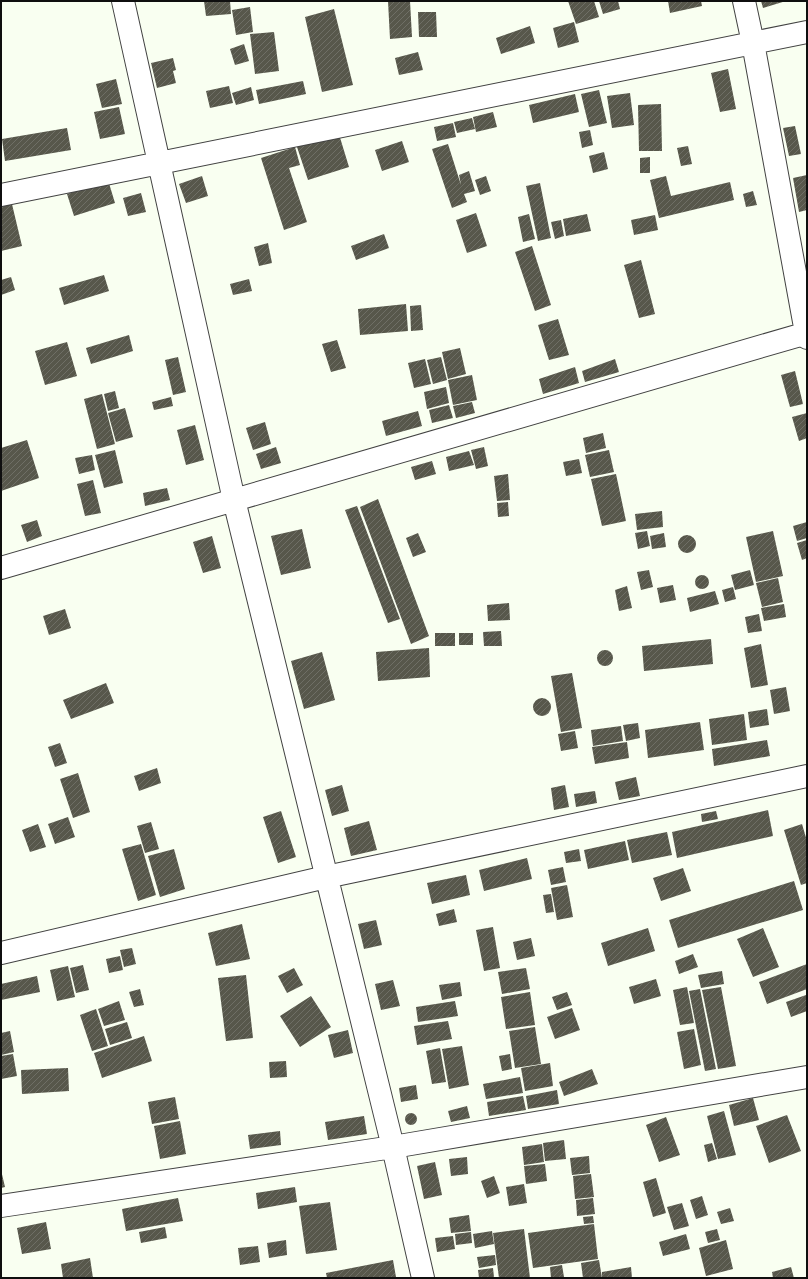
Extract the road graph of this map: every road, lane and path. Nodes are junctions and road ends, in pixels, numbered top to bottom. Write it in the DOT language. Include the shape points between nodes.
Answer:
graph roads {
  1 [pos="123,1"];
  2 [pos="744,1"];
  3 [pos="807,32"];
  4 [pos="753,43"];
  5 [pos="159,162"];
  6 [pos="1,195"];
  7 [pos="807,335"];
  8 [pos="234,500"];
  9 [pos="1,568"];
  10 [pos="807,776"];
  11 [pos="326,878"];
  12 [pos="1,953"];
  13 [pos="807,1077"];
  14 [pos="393,1147"];
  15 [pos="1,1206"];
  16 [pos="423,1278"];
  1 -- 5 [label="street"];
  2 -- 4 [label="street"];
  3 -- 4 [label="street"];
  4 -- 5 [label="street"];
  4 -- 7 [label="street"];
  5 -- 6 [label="street"];
  5 -- 8 [label="street"];
  7 -- 8 [label="street"];
  8 -- 9 [label="street"];
  8 -- 11 [label="street"];
  10 -- 11 [label="street"];
  11 -- 12 [label="street"];
  11 -- 14 [label="street"];
  13 -- 14 [label="street"];
  14 -- 15 [label="street"];
  14 -- 16 [label="street"];
}
